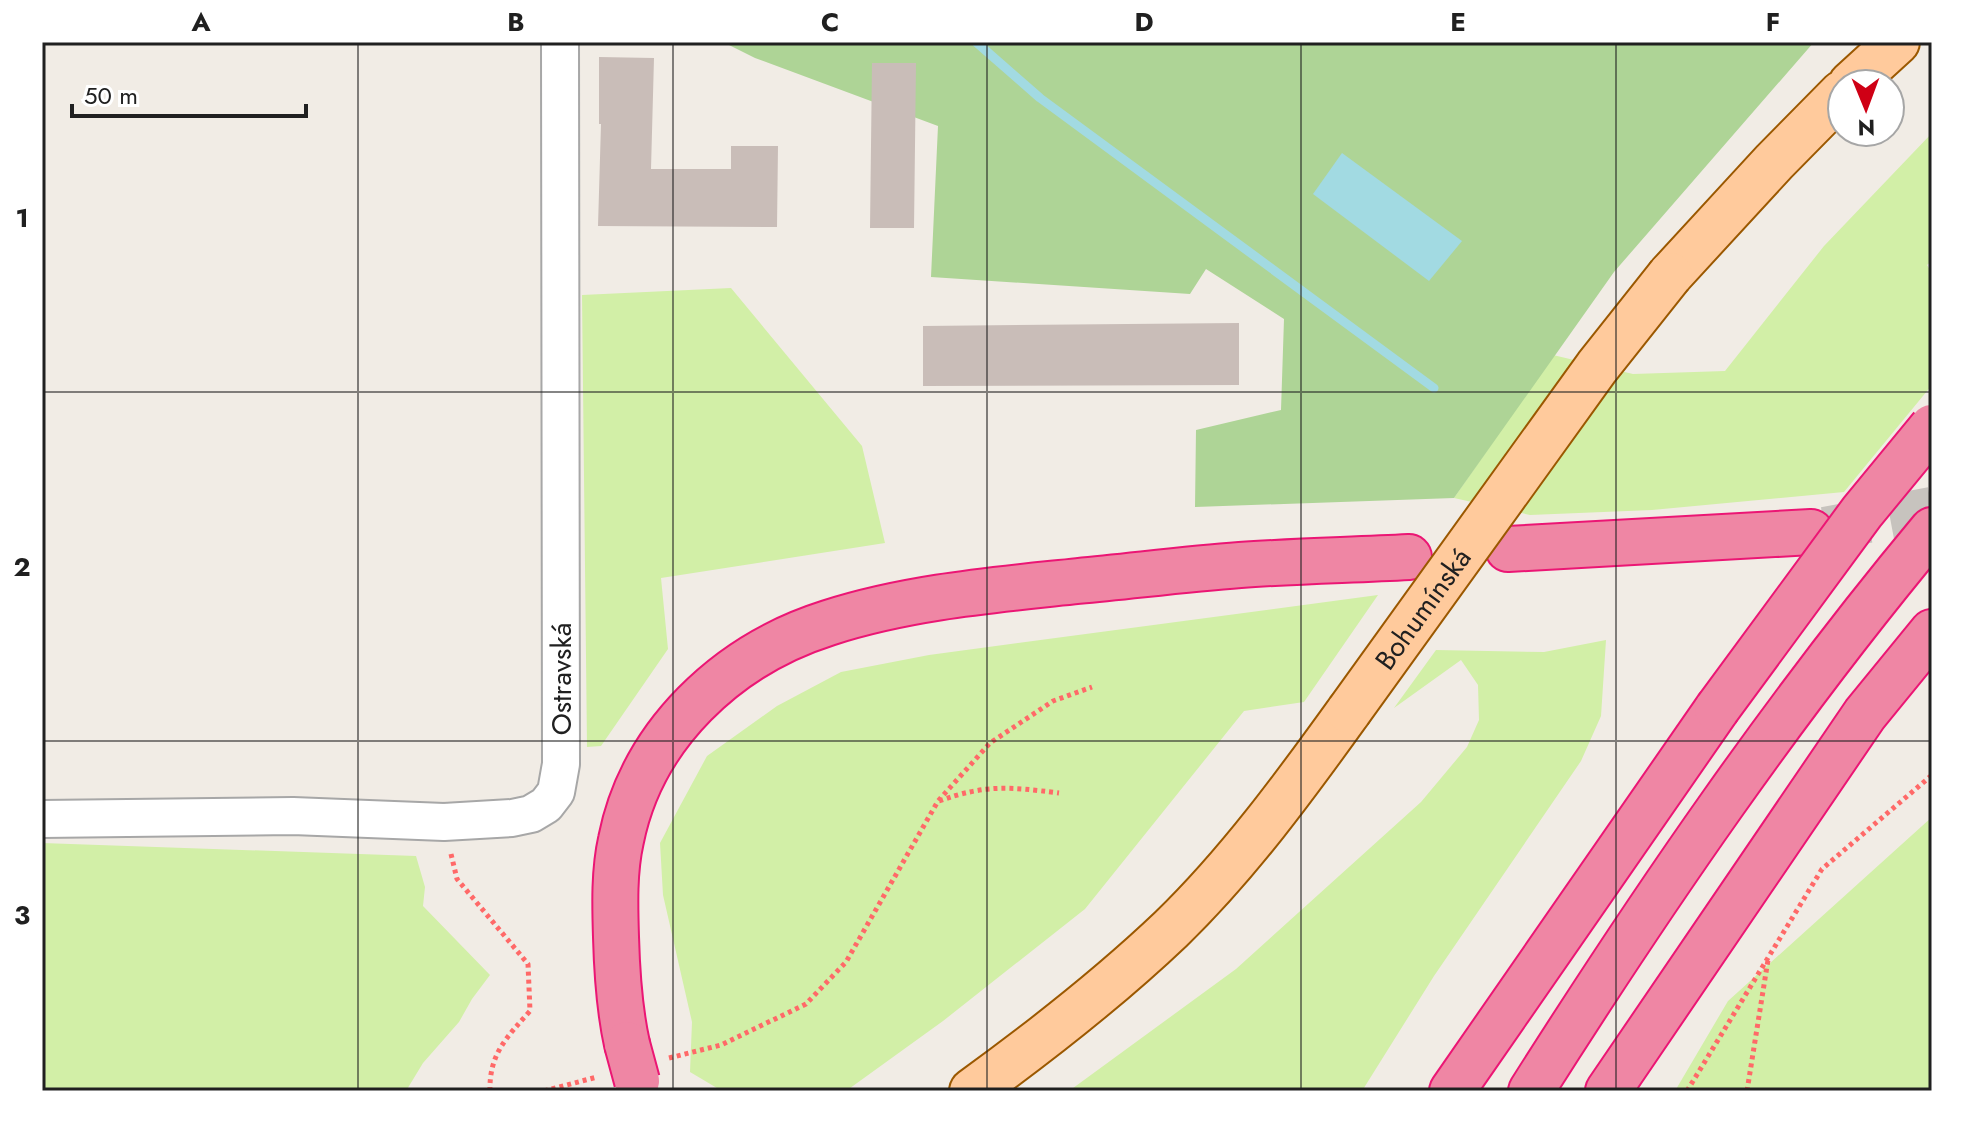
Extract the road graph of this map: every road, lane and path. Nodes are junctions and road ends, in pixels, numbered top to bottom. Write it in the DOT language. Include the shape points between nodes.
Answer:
graph roads {
  1 [pos="560,42"];
  2 [pos="1897,42"];
  3 [pos="1869,68"];
  4 [pos="1826,109"];
  5 [pos="1932,427"];
  6 [pos="1932,530"];
  7 [pos="1811,532"];
  8 [pos="1508,549"];
  9 [pos="1409,557"];
  10 [pos="1932,632"];
  11 [pos="1092,687"];
  12 [pos="1932,775"];
  13 [pos="1059,793"];
  14 [pos="938,801"];
  15 [pos="42,819"];
  16 [pos="444,822"];
  17 [pos="1769,955"];
  18 [pos="689,1053"];
  19 [pos="635,1072"];
  20 [pos="583,1081"];
  21 [pos="490,1091"];
  22 [pos="544,1091"];
  23 [pos="972,1091"];
  24 [pos="1452,1091"];
  25 [pos="1531,1091"];
  26 [pos="1608,1091"];
  27 [pos="1687,1091"];
  28 [pos="1747,1091"];
  1 -- 16 [label="street, Ostravská" via="559,783 546,805 531,814"];
  2 -- 3 [label="main road"];
  4 -- 23 [label="main road, Bohumínská, bridge" via="1670,275 1597,367 1261,829 1171,928 1041,1041"];
  5 -- 24 [label="highway, bridge" via="1862,512 1717,709"];
  6 -- 25 [label="highway" via="1790,712 1630,935"];
  7 -- 8 [label="highway"];
  9 -- 19 [label="highway" via="1241,565 914,601 827,623 740,665 682,716 661,743 625,823 615,901 619,1002"];
  10 -- 26 [label="highway" via="1865,714"];
  11 -- 14 [label="path" via="1053,701 990,743"];
  12 -- 17 [label="path" via="1822,869"];
  13 -- 14 [label="path" via="973,789"];
  14 -- 18 [label="path" via="846,962 806,1004 721,1045"];
  15 -- 16 [label="street, Ostravská" via="293,816"];
  16 -- 21 [label="path" via="457,879 528,964 530,1011 501,1044 489,1072"];
  17 -- 27 [label="path"];
  17 -- 28 [label="path"];
  20 -- 22 [label="path"];
}
